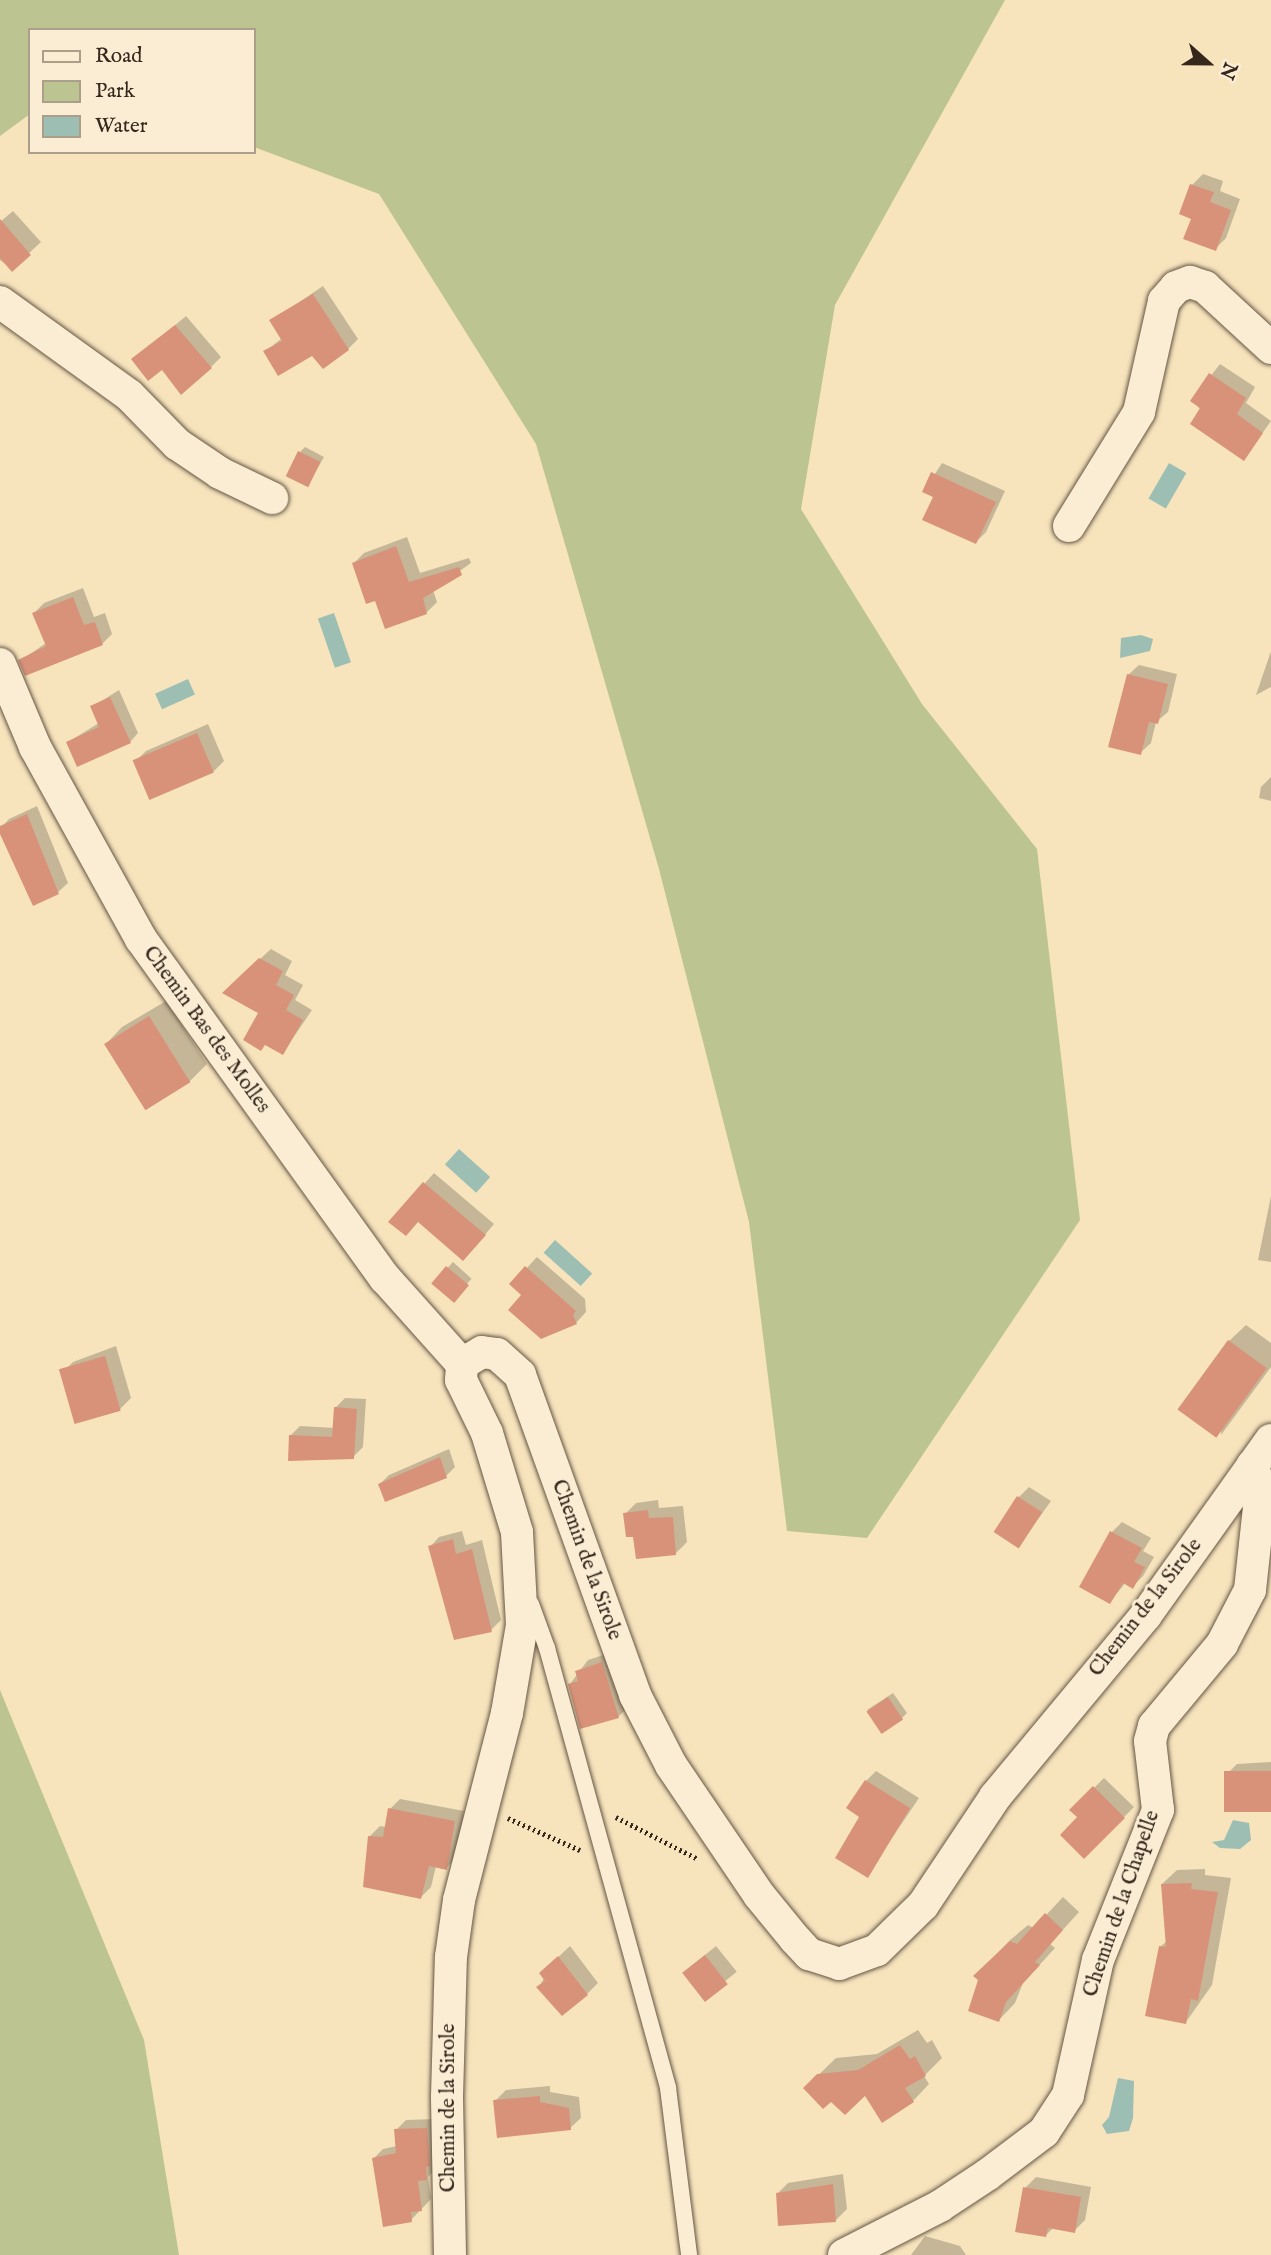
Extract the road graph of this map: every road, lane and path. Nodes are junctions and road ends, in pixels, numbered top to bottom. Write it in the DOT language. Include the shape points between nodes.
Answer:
graph roads {
  1 [pos="0,302"];
  2 [pos="1271,348"];
  3 [pos="272,498"];
  4 [pos="1069,527"];
  5 [pos="0,664"];
  6 [pos="462,1364"];
  7 [pos="1271,1440"];
  8 [pos="1252,1466"];
  9 [pos="519,1573"];
  10 [pos="592,1813"];
  11 [pos="479,1819"];
  12 [pos="606,1863"];
  13 [pos="708,1864"];
  14 [pos="450,2255"];
  15 [pos="689,2255"];
  16 [pos="844,2255"];
  1 -- 3 [label="street" via="129,395 177,444 220,473"];
  2 -- 4 [label="street" via="1214,293 1190,282 1176,287 1164,301 1139,412"];
  5 -- 6 [label="street, Chemin Bas des Molles" via="35,747 141,939 385,1279 450,1356"];
  6 -- 8 [label="street, Chemin de la Sirole" via="482,1352 497,1354 520,1376 635,1695 671,1765 759,1895 795,1939 809,1954 839,1964 877,1950 923,1905 995,1797 1146,1615"];
  6 -- 9 [label="street, Chemin de la Sirole" via="461,1380 487,1433 517,1532"];
  7 -- 8 [label="street, Chemin de la Sirole"];
  8 -- 16 [label="street, Chemin de la Chapelle" via="1261,1489 1250,1590 1222,1644 1154,1726 1150,1741 1158,1810 1098,1960 1063,2105 1044,2132 987,2175 940,2206"];
  9 -- 10 [label="lane" via="547,1648"];
  9 -- 11 [label="street, Chemin de la Sirole" via="522,1625 507,1713"];
  10 -- 12 [label="lane"];
  10 -- 13 [label="path" via="627,1819"];
  11 -- 12 [label="path" via="513,1819"];
  11 -- 14 [label="street, Chemin de la Sirole" via="451,1957 447,2098"];
  12 -- 15 [label="lane" via="668,2088"];
}
